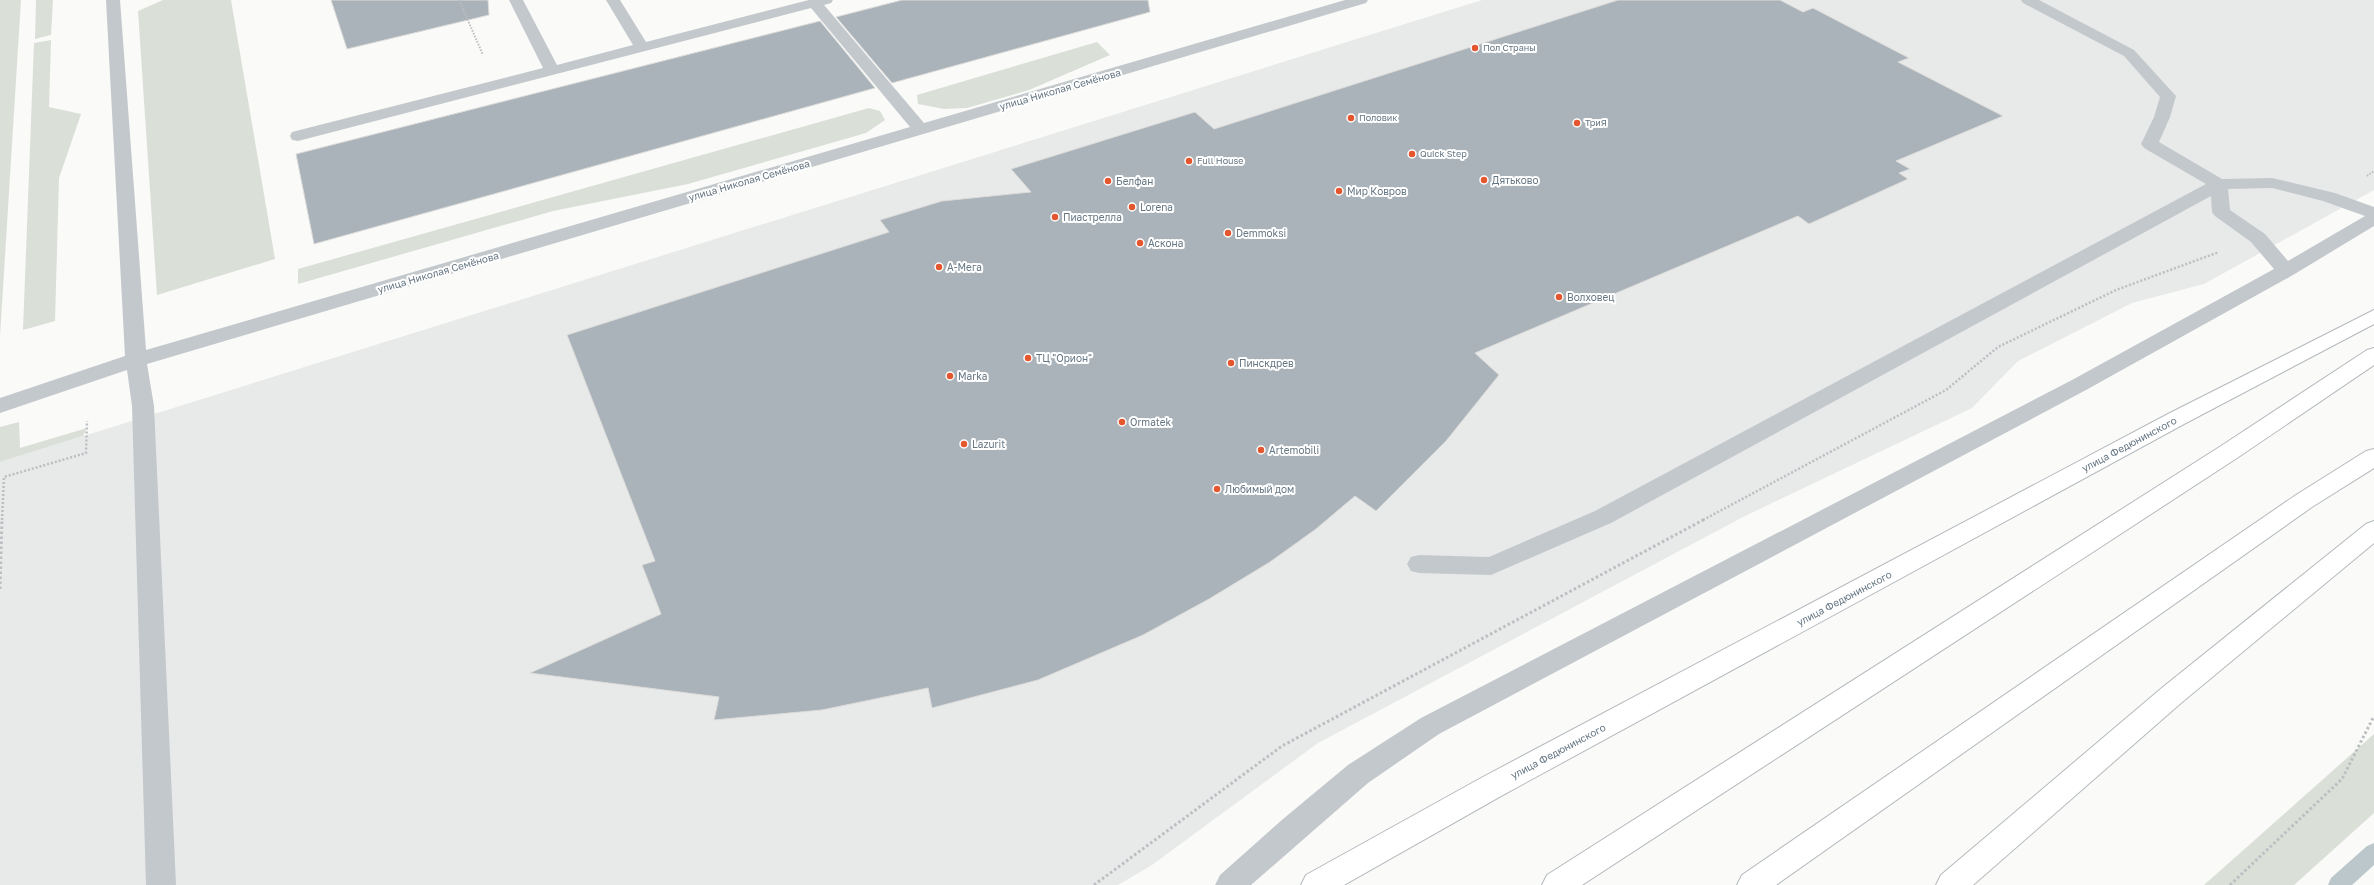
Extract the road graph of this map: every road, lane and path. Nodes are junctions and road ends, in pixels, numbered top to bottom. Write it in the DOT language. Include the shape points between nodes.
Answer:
graph roads {
  1 [pos="113,0"];
  2 [pos="459,0"];
  3 [pos="516,0"];
  4 [pos="613,0"];
  5 [pos="1361,0"];
  6 [pos="2028,0"];
  7 [pos="820,1"];
  8 [pos="642,47"];
  9 [pos="552,70"];
  10 [pos="496,85"];
  11 [pos="921,130"];
  12 [pos="298,136"];
  13 [pos="2374,171"];
  14 [pos="2219,184"];
  15 [pos="2328,197"];
  16 [pos="2374,213"];
  17 [pos="2374,218"];
  18 [pos="2258,238"];
  19 [pos="2286,271"];
  20 [pos="2374,316"];
  21 [pos="2374,355"];
  22 [pos="136,360"];
  23 [pos="0,406"];
  24 [pos="87,421"];
  25 [pos="2374,457"];
  26 [pos="2374,530"];
  27 [pos="1419,564"];
  28 [pos="0,589"];
  29 [pos="2374,716"];
  30 [pos="162,885"];
  31 [pos="1094,885"];
  32 [pos="1230,885"];
  33 [pos="1316,885"];
  34 [pos="1557,885"];
  35 [pos="1752,885"];
  36 [pos="1951,885"];
  37 [pos="2230,885"];
  1 -- 22 [label="street"];
  2 -- 10 [label="path"];
  3 -- 9 [label="street"];
  4 -- 8 [label="street"];
  5 -- 11 [label="street, улица Николая Семёнова"];
  6 -- 14 [label="street" via="2129,53 2168,96 2162,118 2150,144"];
  7 -- 8 [label="street"];
  7 -- 11 [label="street"];
  8 -- 9 [label="street"];
  9 -- 10 [label="street"];
  10 -- 12 [label="street"];
  11 -- 22 [label="street, улица Николая Семёнова"];
  13 -- 15 [label="path"];
  14 -- 15 [label="street" via="2272,183"];
  14 -- 18 [label="street" via="2221,212"];
  14 -- 27 [label="street" via="1603,517 1491,566"];
  15 -- 16 [label="street"];
  17 -- 19 [label="street"];
  18 -- 19 [label="street"];
  18 -- 31 [label="path" via="2116,290 1998,347 1946,390 1282,746"];
  19 -- 32 [label="street" via="2079,385 1430,726 1358,774"];
  20 -- 33 [label="main road, улица Федюнинского" via="2176,419 1490,787"];
  21 -- 34 [label="main road" via="2223,456"];
  22 -- 23 [label="street, улица Николая Семёнова"];
  22 -- 30 [label="street" via="143,406"];
  24 -- 28 [label="path" via="86,453 4,478"];
  25 -- 35 [label="main road" via="2304,501"];
  26 -- 36 [label="main road" via="2172,694"];
  29 -- 37 [label="path" via="2342,780"];
}
